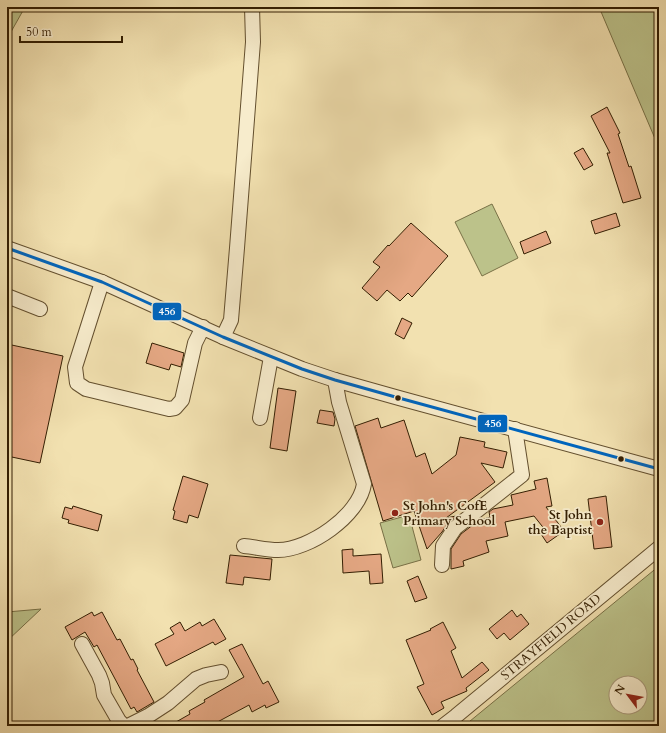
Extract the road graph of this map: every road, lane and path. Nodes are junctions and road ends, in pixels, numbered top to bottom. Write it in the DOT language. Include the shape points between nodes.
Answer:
graph roads {
  1 [pos="252,7"];
  2 [pos="7,248"];
  3 [pos="102,282"];
  4 [pos="7,296"];
  5 [pos="40,309"];
  6 [pos="203,327"];
  7 [pos="223,337"];
  8 [pos="271,356"];
  9 [pos="335,380"];
  10 [pos="260,418"];
  11 [pos="515,429"];
  12 [pos="659,469"];
  13 [pos="244,546"];
  14 [pos="659,548"];
  15 [pos="442,565"];
  16 [pos="82,644"];
  17 [pos="221,672"];
  18 [pos="152,721"];
  19 [pos="124,726"];
  20 [pos="128,726"];
  21 [pos="443,726"];
  1 -- 7 [label="street" via="253,42 231,320"];
  2 -- 3 [label="street"];
  3 -- 6 [label="street"];
  3 -- 6 [label="street" via="75,367 77,383 86,389 169,409 175,408 182,400 195,343"];
  4 -- 5 [label="street"];
  6 -- 7 [label="street"];
  7 -- 8 [label="street"];
  8 -- 9 [label="street"];
  8 -- 10 [label="street"];
  9 -- 11 [label="street"];
  9 -- 13 [label="street" via="339,402 364,484 358,501 341,521 325,533 297,546 279,550"];
  11 -- 12 [label="street"];
  11 -- 15 [label="street" via="522,475 455,528 443,546"];
  14 -- 21 [label="street, STRAYFIELD ROAD"];
  16 -- 19 [label="street" via="99,675 104,694"];
  17 -- 18 [label="street" via="196,679"];
  18 -- 20 [label="street"];
}
